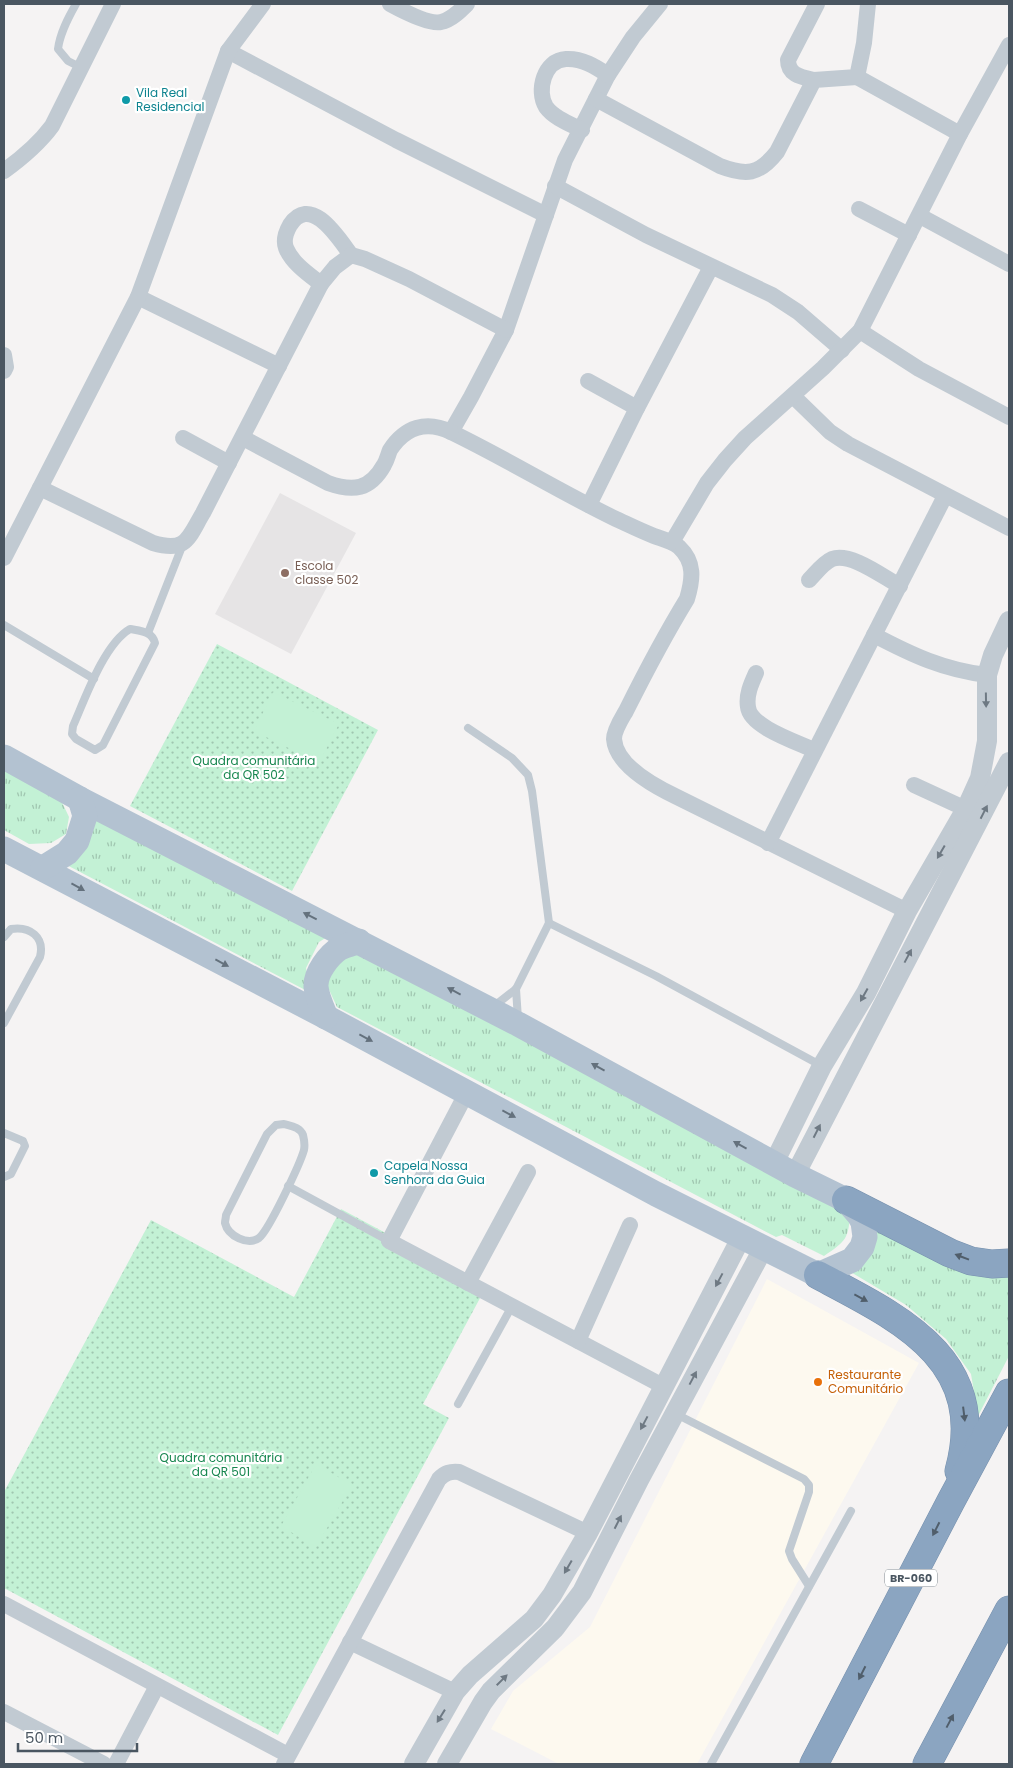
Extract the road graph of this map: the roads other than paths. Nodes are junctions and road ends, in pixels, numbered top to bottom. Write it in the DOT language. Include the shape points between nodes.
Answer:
graph roads {
  1 [pos="76,4"];
  2 [pos="112,4"];
  3 [pos="263,4"];
  4 [pos="390,4"];
  5 [pos="467,4"];
  6 [pos="660,4"];
  7 [pos="816,4"];
  8 [pos="868,4"];
  9 [pos="1009,45"];
  10 [pos="228,51"];
  11 [pos="80,67"];
  12 [pos="608,75"];
  13 [pos="857,78"];
  14 [pos="814,80"];
  15 [pos="596,99"];
  16 [pos="582,130"];
  17 [pos="960,134"];
  18 [pos="4,172"];
  19 [pos="555,186"];
  20 [pos="859,210"];
  21 [pos="546,215"];
  22 [pos="920,216"];
  23 [pos="909,235"];
  24 [pos="351,255"];
  25 [pos="1009,264"];
  26 [pos="711,267"];
  27 [pos="321,284"];
  28 [pos="138,297"];
  29 [pos="506,330"];
  30 [pos="860,331"];
  31 [pos="842,350"];
  32 [pos="4,355"];
  33 [pos="279,366"];
  34 [pos="4,371"];
  35 [pos="588,381"];
  36 [pos="792,396"];
  37 [pos="637,408"];
  38 [pos="1009,417"];
  39 [pos="451,432"];
  40 [pos="183,438"];
  41 [pos="243,438"];
  42 [pos="229,463"];
  43 [pos="40,488"];
  44 [pos="945,496"];
  45 [pos="589,505"];
  46 [pos="1009,528"];
  47 [pos="672,542"];
  48 [pos="183,544"];
  49 [pos="4,558"];
  50 [pos="809,580"];
  51 [pos="900,586"];
  52 [pos="1009,621"];
  53 [pos="4,626"];
  54 [pos="148,633"];
  55 [pos="874,635"];
  56 [pos="756,673"];
  57 [pos="988,675"];
  58 [pos="94,679"];
  59 [pos="468,728"];
  60 [pos="814,750"];
  61 [pos="4,757"];
  62 [pos="1009,762"];
  63 [pos="914,785"];
  64 [pos="80,799"];
  65 [pos="966,809"];
  66 [pos="768,843"];
  67 [pos="4,849"];
  68 [pos="43,868"];
  69 [pos="907,911"];
  70 [pos="549,923"];
  71 [pos="4,937"];
  72 [pos="359,942"];
  73 [pos="516,989"];
  74 [pos="489,1010"];
  75 [pos="326,1017"];
  76 [pos="4,1023"];
  77 [pos="518,1024"];
  78 [pos="822,1066"];
  79 [pos="467,1092"];
  80 [pos="4,1133"];
  81 [pos="784,1169"];
  82 [pos="528,1172"];
  83 [pos="4,1177"];
  84 [pos="288,1186"];
  85 [pos="846,1200"];
  86 [pos="630,1225"];
  87 [pos="389,1241"];
  88 [pos="753,1242"];
  89 [pos="1009,1263"];
  90 [pos="818,1275"];
  91 [pos="468,1283"];
  92 [pos="512,1306"];
  93 [pos="578,1341"];
  94 [pos="663,1386"];
  95 [pos="1009,1394"];
  96 [pos="458,1404"];
  97 [pos="674,1413"];
  98 [pos="619,1471"];
  99 [pos="639,1480"];
  100 [pos="951,1501"];
  101 [pos="850,1511"];
  102 [pos="588,1533"];
  103 [pos="809,1586"];
  104 [pos="4,1604"];
  105 [pos="1009,1610"];
  106 [pos="350,1642"];
  107 [pos="157,1686"];
  108 [pos="455,1692"];
  109 [pos="4,1712"];
  110 [pos="286,1760"];
  111 [pos="104,1764"];
  112 [pos="116,1764"];
  113 [pos="414,1764"];
  114 [pos="447,1764"];
  115 [pos="711,1764"];
  116 [pos="814,1764"];
  117 [pos="928,1764"];
  1 -- 11 [label="lane" via="64,27 58,49 68,61"];
  2 -- 11 [label="street"];
  3 -- 10 [label="street"];
  4 -- 5 [label="street" via="433,22 441,22"];
  6 -- 12 [label="street"];
  7 -- 14 [label="street" via="788,60 794,74"];
  8 -- 13 [label="street"];
  9 -- 17 [label="street"];
  10 -- 21 [label="street"];
  10 -- 28 [label="street"];
  11 -- 18 [label="street" via="46,134"];
  12 -- 15 [label="street"];
  12 -- 16 [label="street" via="583,61 564,58 556,62 543,78 541,90 547,108"];
  13 -- 14 [label="street"];
  13 -- 17 [label="street"];
  14 -- 15 [label="street" via="777,152 770,161 752,172 735,172 720,166"];
  15 -- 16 [label="street"];
  16 -- 19 [label="street"];
  17 -- 22 [label="street"];
  19 -- 21 [label="street"];
  19 -- 26 [label="street"];
  20 -- 23 [label="street"];
  21 -- 29 [label="street"];
  22 -- 23 [label="street"];
  22 -- 25 [label="street"];
  23 -- 30 [label="street"];
  24 -- 27 [label="street"];
  24 -- 27 [label="street" via="335,232 315,216 295,219 286,234 286,248 292,259"];
  24 -- 29 [label="street" via="365,258"];
  26 -- 31 [label="street" via="798,312"];
  26 -- 37 [label="street"];
  27 -- 33 [label="street"];
  28 -- 33 [label="street"];
  28 -- 43 [label="street"];
  29 -- 39 [label="street"];
  30 -- 31 [label="street"];
  30 -- 38 [label="street" via="920,369"];
  31 -- 36 [label="street"];
  32 -- 34 [label="street"];
  33 -- 41 [label="street"];
  35 -- 37 [label="street"];
  36 -- 44 [label="street" via="830,432 848,444"];
  36 -- 47 [label="street" via="724,460"];
  37 -- 45 [label="street"];
  39 -- 41 [label="street" via="432,425 406,433 390,451 374,478 355,488 328,483"];
  39 -- 45 [label="street"];
  40 -- 42 [label="street"];
  41 -- 42 [label="street"];
  42 -- 48 [label="street"];
  43 -- 48 [label="street" via="153,544 173,547"];
  43 -- 49 [label="street"];
  44 -- 46 [label="street"];
  44 -- 51 [label="street"];
  45 -- 47 [label="street"];
  47 -- 66 [label="street" via="691,564 691,586 614,738 619,752 631,768 648,782"];
  48 -- 54 [label="lane"];
  50 -- 51 [label="street" via="826,562 843,558"];
  51 -- 55 [label="street"];
  52 -- 57 [label="street" via="993,655"];
  53 -- 58 [label="lane"];
  54 -- 58 [label="lane" via="130,629 124,633 110,647"];
  54 -- 58 [label="lane" via="155,643 103,744 95,750 72,734"];
  55 -- 57 [label="street" via="926,661"];
  55 -- 60 [label="street"];
  56 -- 60 [label="street" via="748,698 752,717 765,727"];
  57 -- 65 [label="street, one-way" via="984,761"];
  59 -- 70 [label="lane" via="512,758 528,775"];
  60 -- 66 [label="street"];
  61 -- 64 [label="main road"];
  81 -- 62 [label="street, one-way"];
  63 -- 65 [label="street"];
  64 -- 68 [label="main road" via="85,816 77,841 67,853"];
  72 -- 64 [label="main road, one-way"];
  65 -- 69 [label="street, one-way"];
  66 -- 69 [label="street"];
  67 -- 68 [label="main road"];
  68 -- 75 [label="main road, one-way"];
  69 -- 78 [label="street, one-way" via="866,993"];
  70 -- 73 [label="lane"];
  70 -- 78 [label="lane" via="656,976"];
  71 -- 76 [label="lane" via="11,929 25,929 34,933 42,948"];
  74 -- 72 [label="main road, one-way"];
  72 -- 75 [label="main road" via="331,954 321,970 316,985"];
  73 -- 74 [label="lane"];
  73 -- 77 [label="lane"];
  74 -- 77 [label="main road"];
  75 -- 79 [label="main road, one-way"];
  81 -- 77 [label="main road, one-way"];
  78 -- 81 [label="street"];
  79 -- 87 [label="street"];
  79 -- 88 [label="main road, one-way" via="656,1194"];
  80 -- 83 [label="lane" via="22,1141 25,1146 11,1174"];
  81 -- 85 [label="main road"];
  82 -- 91 [label="street"];
  84 -- 84 [label="lane" via="264,1233 257,1240 237,1238 229,1230 225,1224 226,1215 267,1134 276,1125 295,1127 302,1132 304,1139 304,1149"];
  84 -- 87 [label="lane"];
  89 -- 85 [label="highway, one-way" via="972,1261 950,1253"];
  85 -- 90 [label="main road" via="863,1222 865,1237 862,1246 852,1260"];
  86 -- 93 [label="street"];
  87 -- 91 [label="street"];
  88 -- 90 [label="main road"];
  88 -- 94 [label="street, one-way"];
  97 -- 88 [label="street, one-way"];
  90 -- 100 [label="highway, one-way" via="914,1330 944,1361 965,1413 962,1462"];
  91 -- 92 [label="street"];
  92 -- 93 [label="street"];
  92 -- 96 [label="lane"];
  93 -- 94 [label="street"];
  94 -- 98 [label="street, one-way"];
  95 -- 100 [label="highway, BR-060"];
  97 -- 99 [label="street"];
  97 -- 103 [label="lane" via="807,1482 809,1492 789,1551"];
  98 -- 99 [label="street"];
  98 -- 102 [label="street"];
  114 -- 99 [label="street, one-way" via="483,1702 555,1628 582,1592"];
  100 -- 116 [label="highway, BR-060, one-way"];
  101 -- 103 [label="lane"];
  102 -- 106 [label="street" via="458,1472 445,1473 439,1478"];
  102 -- 108 [label="street, one-way" via="534,1619"];
  103 -- 115 [label="lane"];
  104 -- 107 [label="street"];
  117 -- 105 [label="highway, one-way"];
  106 -- 108 [label="street"];
  106 -- 110 [label="street"];
  107 -- 110 [label="street"];
  107 -- 112 [label="street"];
  108 -- 113 [label="street, one-way"];
  109 -- 111 [label="street"];
}
